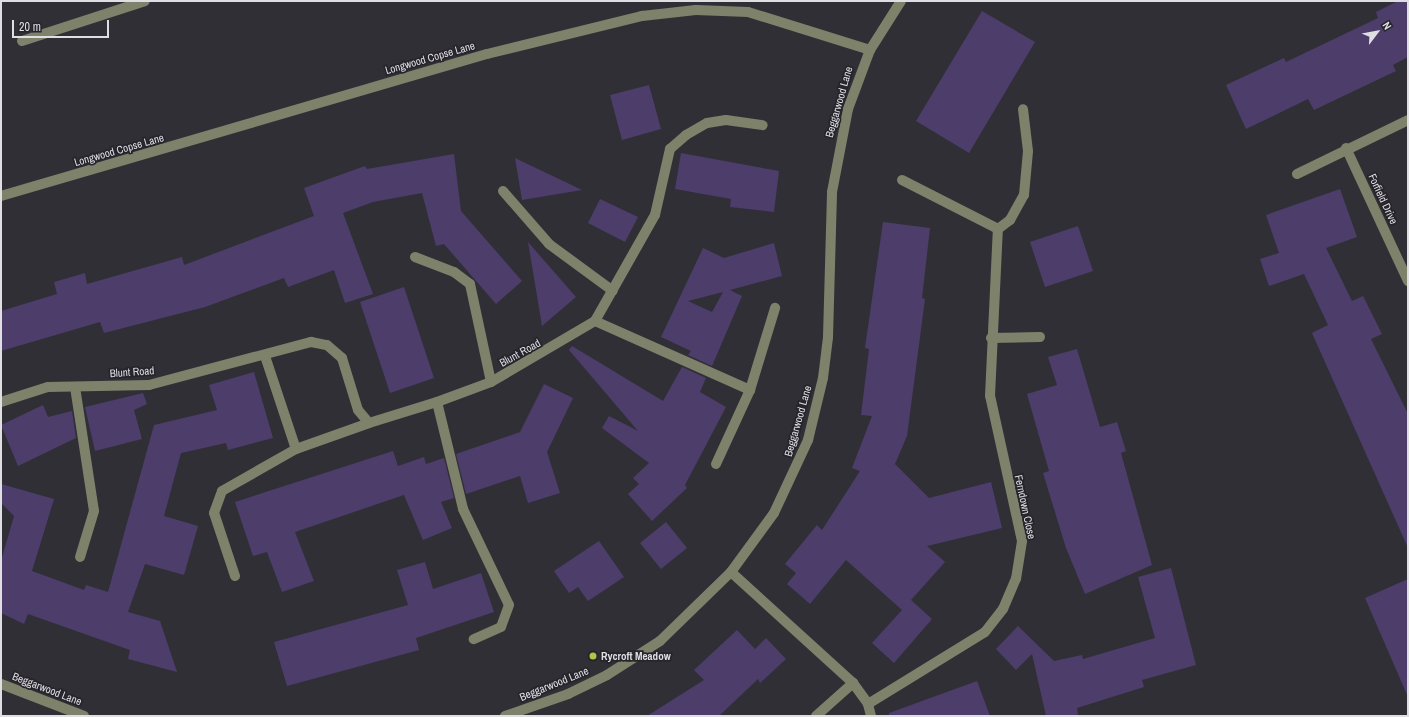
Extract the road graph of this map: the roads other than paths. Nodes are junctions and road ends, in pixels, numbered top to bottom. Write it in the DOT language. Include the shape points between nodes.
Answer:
graph roads {
  1 [pos="145,1"];
  2 [pos="901,1"];
  3 [pos="22,41"];
  4 [pos="870,50"];
  5 [pos="1023,109"];
  6 [pos="1408,120"];
  7 [pos="763,125"];
  8 [pos="1346,148"];
  9 [pos="1297,174"];
  10 [pos="902,180"];
  11 [pos="503,191"];
  12 [pos="1,196"];
  13 [pos="998,229"];
  14 [pos="415,257"];
  15 [pos="1408,281"];
  16 [pos="613,291"];
  17 [pos="775,308"];
  18 [pos="595,321"];
  19 [pos="1040,337"];
  20 [pos="991,338"];
  21 [pos="265,356"];
  22 [pos="491,382"];
  23 [pos="75,387"];
  24 [pos="750,390"];
  25 [pos="1,402"];
  26 [pos="437,402"];
  27 [pos="369,423"];
  28 [pos="296,449"];
  29 [pos="716,464"];
  30 [pos="80,556"];
  31 [pos="731,572"];
  32 [pos="235,576"];
  33 [pos="474,639"];
  34 [pos="853,683"];
  35 [pos="1,684"];
  36 [pos="868,704"];
  37 [pos="84,716"];
  38 [pos="505,716"];
  39 [pos="816,716"];
  40 [pos="871,716"];
  1 -- 3 [label="street"];
  2 -- 4 [label="street, Beggarwood Lane"];
  4 -- 12 [label="street, Longwood Copse Lane" via="748,12 696,10 642,16 487,54"];
  4 -- 31 [label="street, Beggarwood Lane" via="848,109 832,192 828,336 823,378 810,433 793,478 774,513"];
  5 -- 13 [label="street" via="1028,151 1024,195 1010,220"];
  6 -- 8 [label="street"];
  7 -- 16 [label="street, Blunt Road" via="726,120 706,123 670,149 655,215"];
  8 -- 9 [label="street"];
  8 -- 15 [label="street, Forfield Drive"];
  10 -- 13 [label="street"];
  11 -- 16 [label="street" via="549,244"];
  13 -- 20 [label="street, Ferndown Close"];
  14 -- 22 [label="street" via="454,272 470,284"];
  16 -- 18 [label="street, Blunt Road"];
  17 -- 24 [label="street"];
  18 -- 22 [label="street, Blunt Road"];
  18 -- 24 [label="street"];
  19 -- 20 [label="street"];
  20 -- 36 [label="street, Ferndown Close" via="990,396 1022,541 1016,579 1003,610 985,632"];
  21 -- 23 [label="street, Blunt Road" via="149,385"];
  21 -- 27 [label="street, Blunt Road" via="311,342 327,345 342,358 358,410"];
  21 -- 28 [label="street"];
  22 -- 26 [label="street, Blunt Road"];
  23 -- 25 [label="street, Blunt Road" via="48,387"];
  23 -- 30 [label="street" via="94,511"];
  24 -- 29 [label="street"];
  26 -- 27 [label="street, Blunt Road"];
  26 -- 33 [label="street" via="463,509 509,605 501,627"];
  27 -- 28 [label="street, Blunt Road"];
  28 -- 32 [label="street, Blunt Road" via="222,491 215,503 214,513"];
  31 -- 34 [label="street"];
  31 -- 38 [label="street, Beggarwood Lane" via="687,618 636,657 568,694"];
  34 -- 36 [label="street"];
  34 -- 39 [label="street"];
  35 -- 37 [label="street, Beggarwood Lane"];
  36 -- 40 [label="street"];
}
